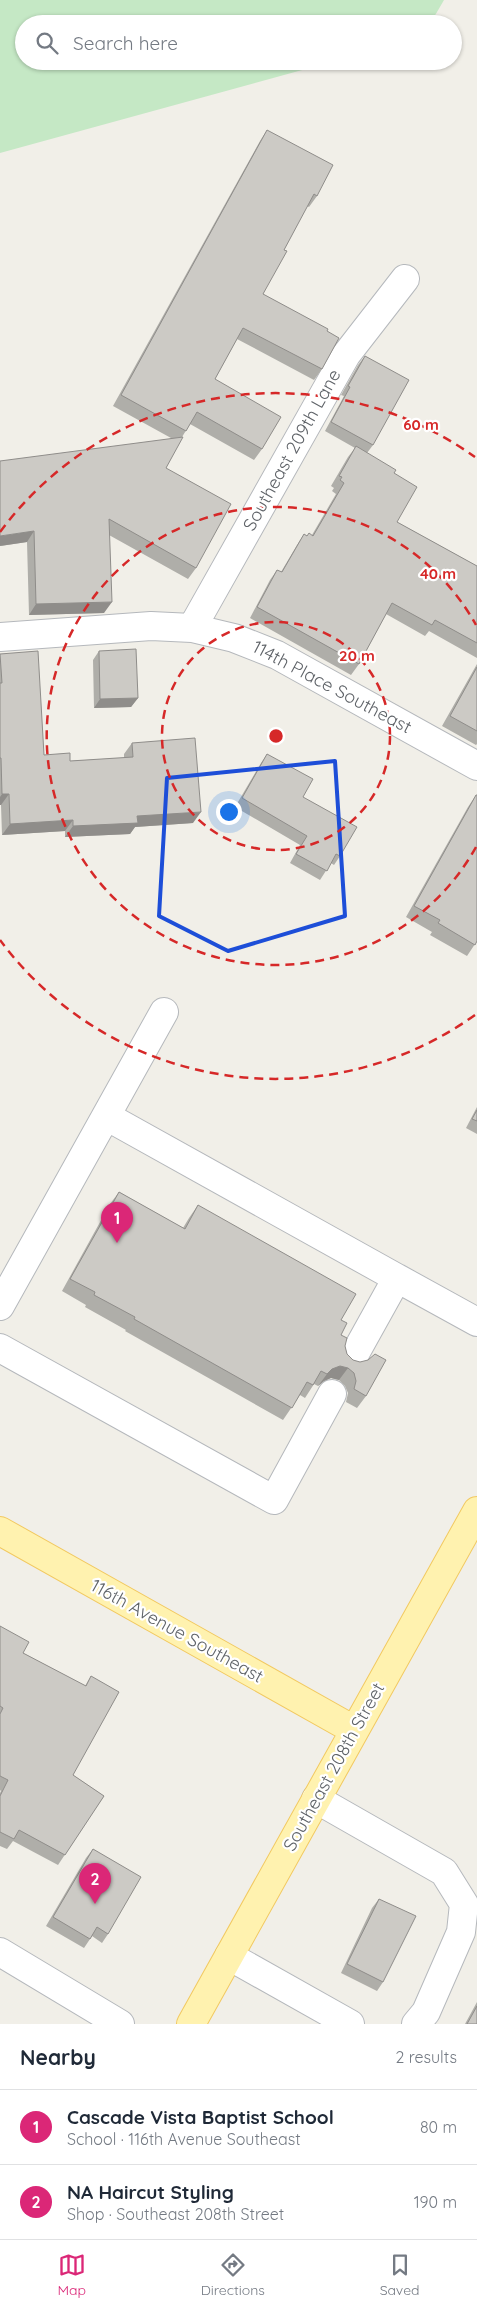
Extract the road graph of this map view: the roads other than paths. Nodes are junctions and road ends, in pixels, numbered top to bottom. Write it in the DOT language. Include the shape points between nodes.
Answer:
graph roads {
  1 [pos="405,279"];
  2 [pos="192,628"];
  3 [pos="0,637"];
  4 [pos="477,766"];
  5 [pos="164,1012"];
  6 [pos="106,1116"];
  7 [pos="397,1278"];
  8 [pos="0,1306"];
  9 [pos="477,1322"];
  10 [pos="0,1348"];
  11 [pos="352,1358"];
  12 [pos="332,1394"];
  13 [pos="477,1511"];
  14 [pos="0,1531"];
  15 [pos="354,1730"];
  16 [pos="316,1799"];
  17 [pos="0,1952"];
  18 [pos="229,1956"];
  19 [pos="120,2024"];
  20 [pos="192,2024"];
  21 [pos="350,2024"];
  22 [pos="416,2024"];
  1 -- 2 [label="street, Southeast 209th Lane" via="346,355"];
  2 -- 3 [label="street, 114th Place Southeast" via="151,626"];
  2 -- 4 [label="street, 114th Place Southeast" via="234,638 276,655"];
  5 -- 6 [label="street"];
  6 -- 7 [label="street"];
  6 -- 8 [label="street"];
  7 -- 9 [label="street"];
  7 -- 11 [label="street"];
  10 -- 12 [label="street" via="274,1500"];
  13 -- 15 [label="main road, Southeast 208th Street"];
  14 -- 15 [label="main road, 116th Avenue Southeast"];
  15 -- 16 [label="main road, Southeast 208th Street"];
  16 -- 18 [label="main road, Southeast 208th Street"];
  16 -- 22 [label="street" via="444,1872 464,1904 461,1932 426,2012"];
  17 -- 19 [label="street"];
  18 -- 20 [label="main road, Southeast 208th Street"];
  18 -- 21 [label="street"];
}
